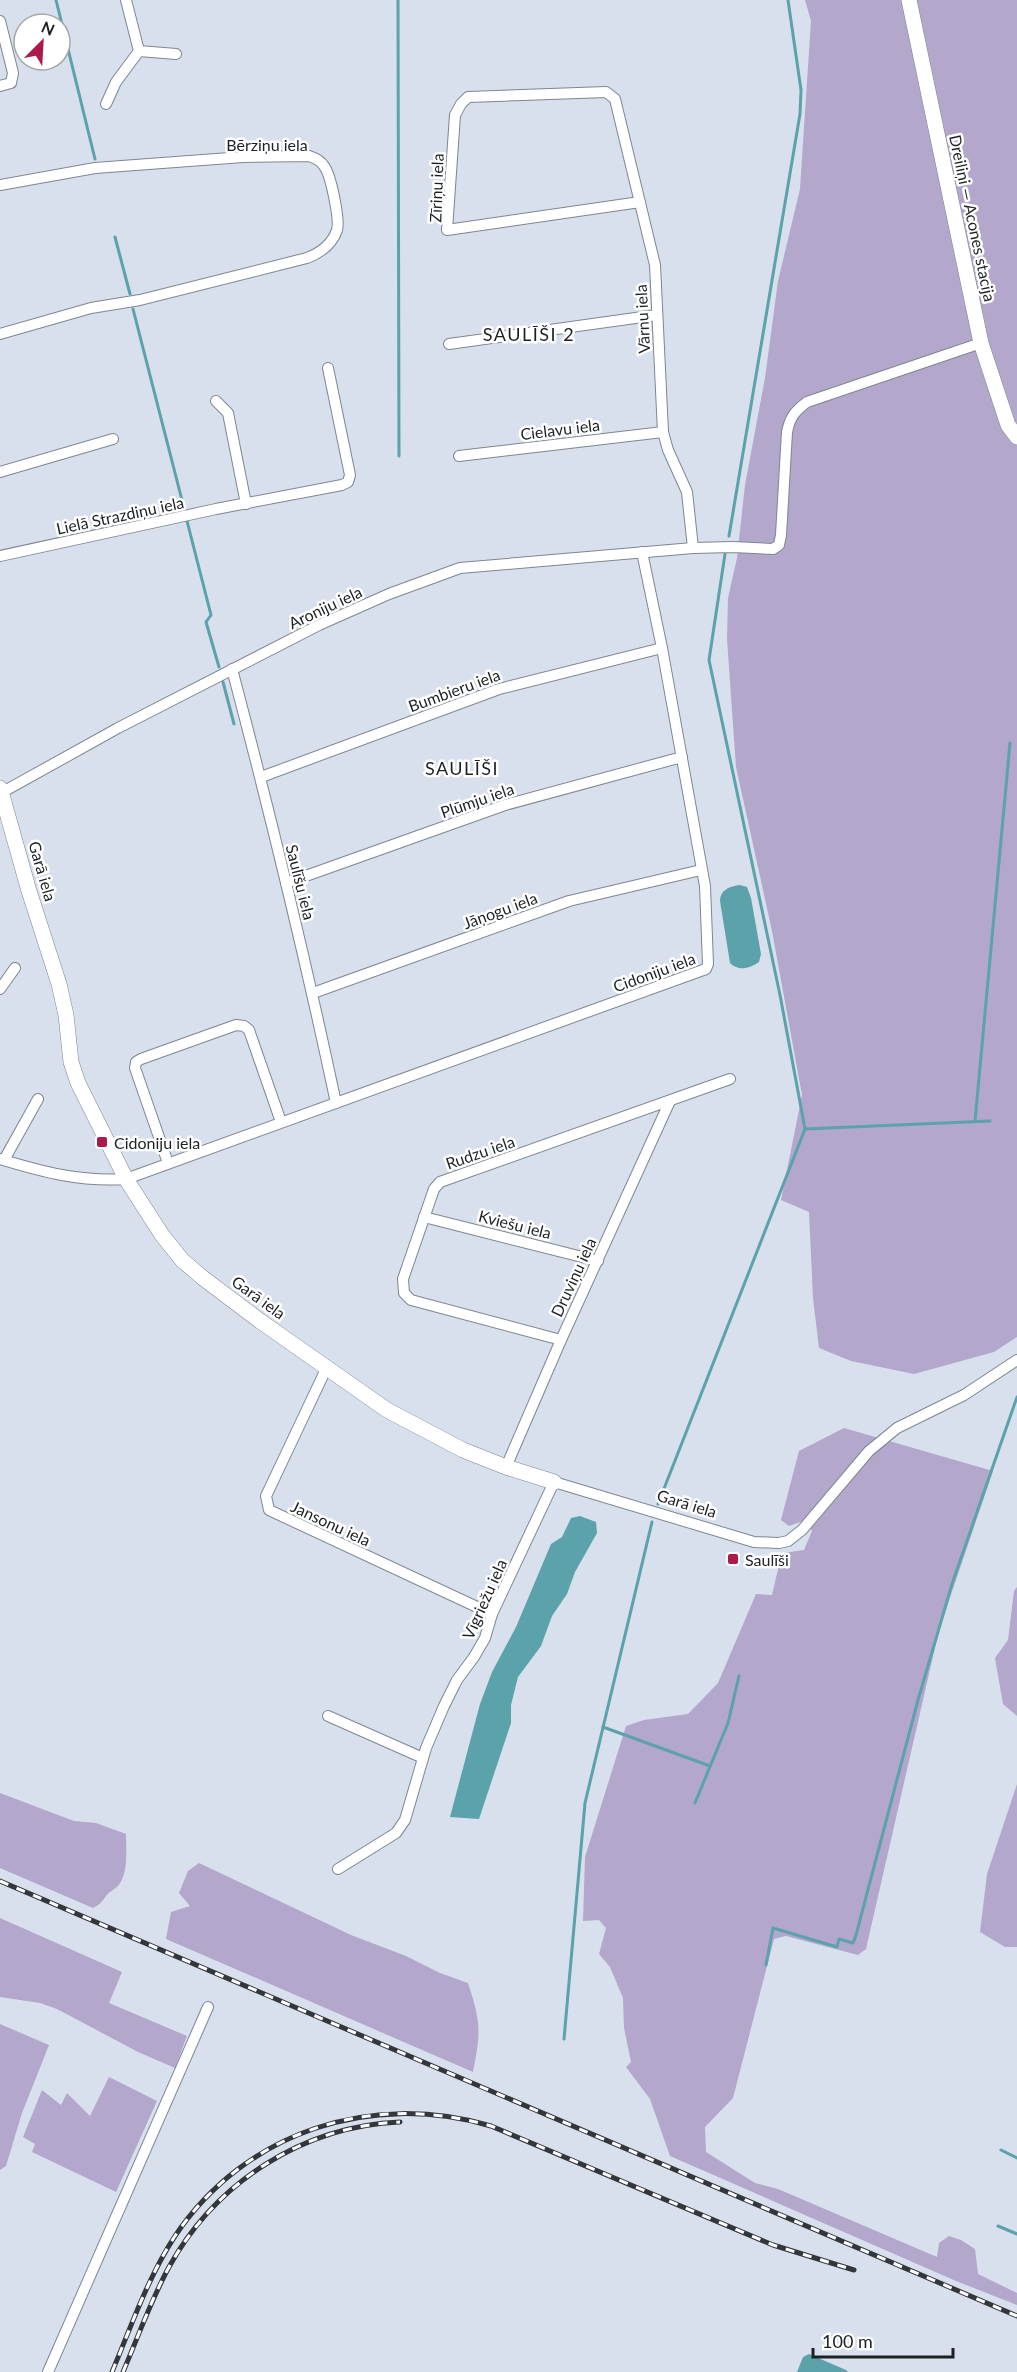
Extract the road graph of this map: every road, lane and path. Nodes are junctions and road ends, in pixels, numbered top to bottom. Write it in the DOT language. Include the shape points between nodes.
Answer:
graph roads {
  1 [pos="126,0"];
  2 [pos="909,0"];
  3 [pos="0,21"];
  4 [pos="139,51"];
  5 [pos="176,54"];
  6 [pos="0,87"];
  7 [pos="606,92"];
  8 [pos="106,104"];
  9 [pos="0,185"];
  10 [pos="640,202"];
  11 [pos="657,315"];
  12 [pos="0,334"];
  13 [pos="981,343"];
  14 [pos="449,344"];
  15 [pos="328,368"];
  16 [pos="216,401"];
  17 [pos="663,432"];
  18 [pos="1017,437"];
  19 [pos="113,439"];
  20 [pos="459,456"];
  21 [pos="0,472"];
  22 [pos="246,504"];
  23 [pos="693,548"];
  24 [pos="642,552"];
  25 [pos="0,556"];
  26 [pos="662,648"];
  27 [pos="232,669"];
  28 [pos="682,757"];
  29 [pos="261,777"];
  30 [pos="1,790"];
  31 [pos="701,870"];
  32 [pos="286,883"];
  33 [pos="15,968"];
  34 [pos="0,989"];
  35 [pos="313,993"];
  36 [pos="730,1079"];
  37 [pos="38,1099"];
  38 [pos="670,1101"];
  39 [pos="336,1103"];
  40 [pos="281,1122"];
  41 [pos="2,1159"];
  42 [pos="168,1162"];
  43 [pos="126,1179"];
  44 [pos="424,1217"];
  45 [pos="597,1261"];
  46 [pos="561,1340"];
  47 [pos="1017,1360"];
  48 [pos="327,1367"];
  49 [pos="506,1467"];
  50 [pos="554,1482"];
  51 [pos="492,1614"];
  52 [pos="328,1716"];
  53 [pos="423,1758"];
  54 [pos="338,1869"];
  55 [pos="208,2007"];
  56 [pos="48,2372"];
  1 -- 4 [label="street"];
  2 -- 13 [label="street, Dreiliņi — Acones stacija"];
  3 -- 6 [label="street" via="13,73 11,83"];
  4 -- 5 [label="street"];
  4 -- 8 [label="street" via="116,82"];
  7 -- 10 [label="street, Vārnu iela" via="615,99"];
  7 -- 10 [label="street, Zīriņu iela" via="468,98 461,104 455,115 447,230"];
  9 -- 12 [label="street, Bērziņu iela" via="95,168 309,156 326,168 337,229 328,246 307,258 140,300 91,308"];
  10 -- 11 [label="street, Vārnu iela" via="655,265"];
  11 -- 14 [label="street"];
  11 -- 17 [label="street, Vārnu iela"];
  13 -- 18 [label="street, Dreiliņi — Acones stacija" via="1008,425"];
  13 -- 23 [label="street, Aroniju iela" via="807,402 790,420 784,515 778,544 774,549"];
  15 -- 22 [label="street, Lielā Strazdiņu iela" via="350,475 348,482"];
  16 -- 22 [label="street" via="228,413"];
  17 -- 20 [label="street, Cielavu iela"];
  17 -- 23 [label="street, Vārnu iela" via="687,492"];
  19 -- 21 [label="street"];
  22 -- 25 [label="street, Lielā Strazdiņu iela"];
  23 -- 24 [label="street, Aroniju iela"];
  24 -- 26 [label="street, Cidoniju iela"];
  24 -- 27 [label="street, Aroniju iela" via="460,568 379,598"];
  26 -- 28 [label="street, Cidoniju iela"];
  26 -- 29 [label="street, Bumbieru iela" via="499,689"];
  27 -- 29 [label="street, Saulīšu iela"];
  27 -- 30 [label="street, Aroniju iela"];
  28 -- 31 [label="street, Cidoniju iela"];
  28 -- 32 [label="street, Plūmju iela" via="505,805"];
  29 -- 32 [label="street, Saulīšu iela"];
  30 -- 43 [label="street, Garā iela" via="59,984 71,1062"];
  31 -- 35 [label="street, Jāņogu iela" via="569,902"];
  31 -- 39 [label="street, Cidoniju iela" via="705,886 706,969"];
  32 -- 35 [label="street, Saulīšu iela"];
  33 -- 34 [label="street"];
  35 -- 39 [label="street, Saulīšu iela"];
  36 -- 38 [label="street, Rudzu iela"];
  37 -- 41 [label="street"];
  38 -- 44 [label="street, Rudzu iela" via="440,1182"];
  38 -- 45 [label="street, Druviņu iela"];
  39 -- 40 [label="street, Cidoniju iela"];
  40 -- 42 [label="street, Cidoniju iela"];
  40 -- 42 [label="street" via="249,1030 236,1025 136,1062"];
  41 -- 43 [label="street, Cidoniju iela" via="52,1175"];
  42 -- 43 [label="street, Cidoniju iela"];
  43 -- 48 [label="street, Garā iela" via="182,1260"];
  44 -- 45 [label="street, Kviešu iela"];
  44 -- 46 [label="street, Rudzu iela" via="403,1279 404,1293 411,1300"];
  45 -- 46 [label="street, Druviņu iela"];
  46 -- 49 [label="street, Druviņu iela"];
  47 -- 50 [label="street, Garā iela" via="964,1395 897,1428 869,1451 802,1530 788,1541 754,1542"];
  48 -- 49 [label="street, Garā iela" via="387,1410 426,1432"];
  48 -- 51 [label="street, Jansonu iela" via="266,1496 269,1510"];
  49 -- 50 [label="street, Garā iela"];
  50 -- 51 [label="street, Vīgriežu iela"];
  51 -- 53 [label="street, Vīgriežu iela" via="485,1638 457,1680"];
  52 -- 53 [label="street"];
  53 -- 54 [label="street, Vīgriežu iela" via="405,1820 396,1833"];
  55 -- 56 [label="street"];
}
